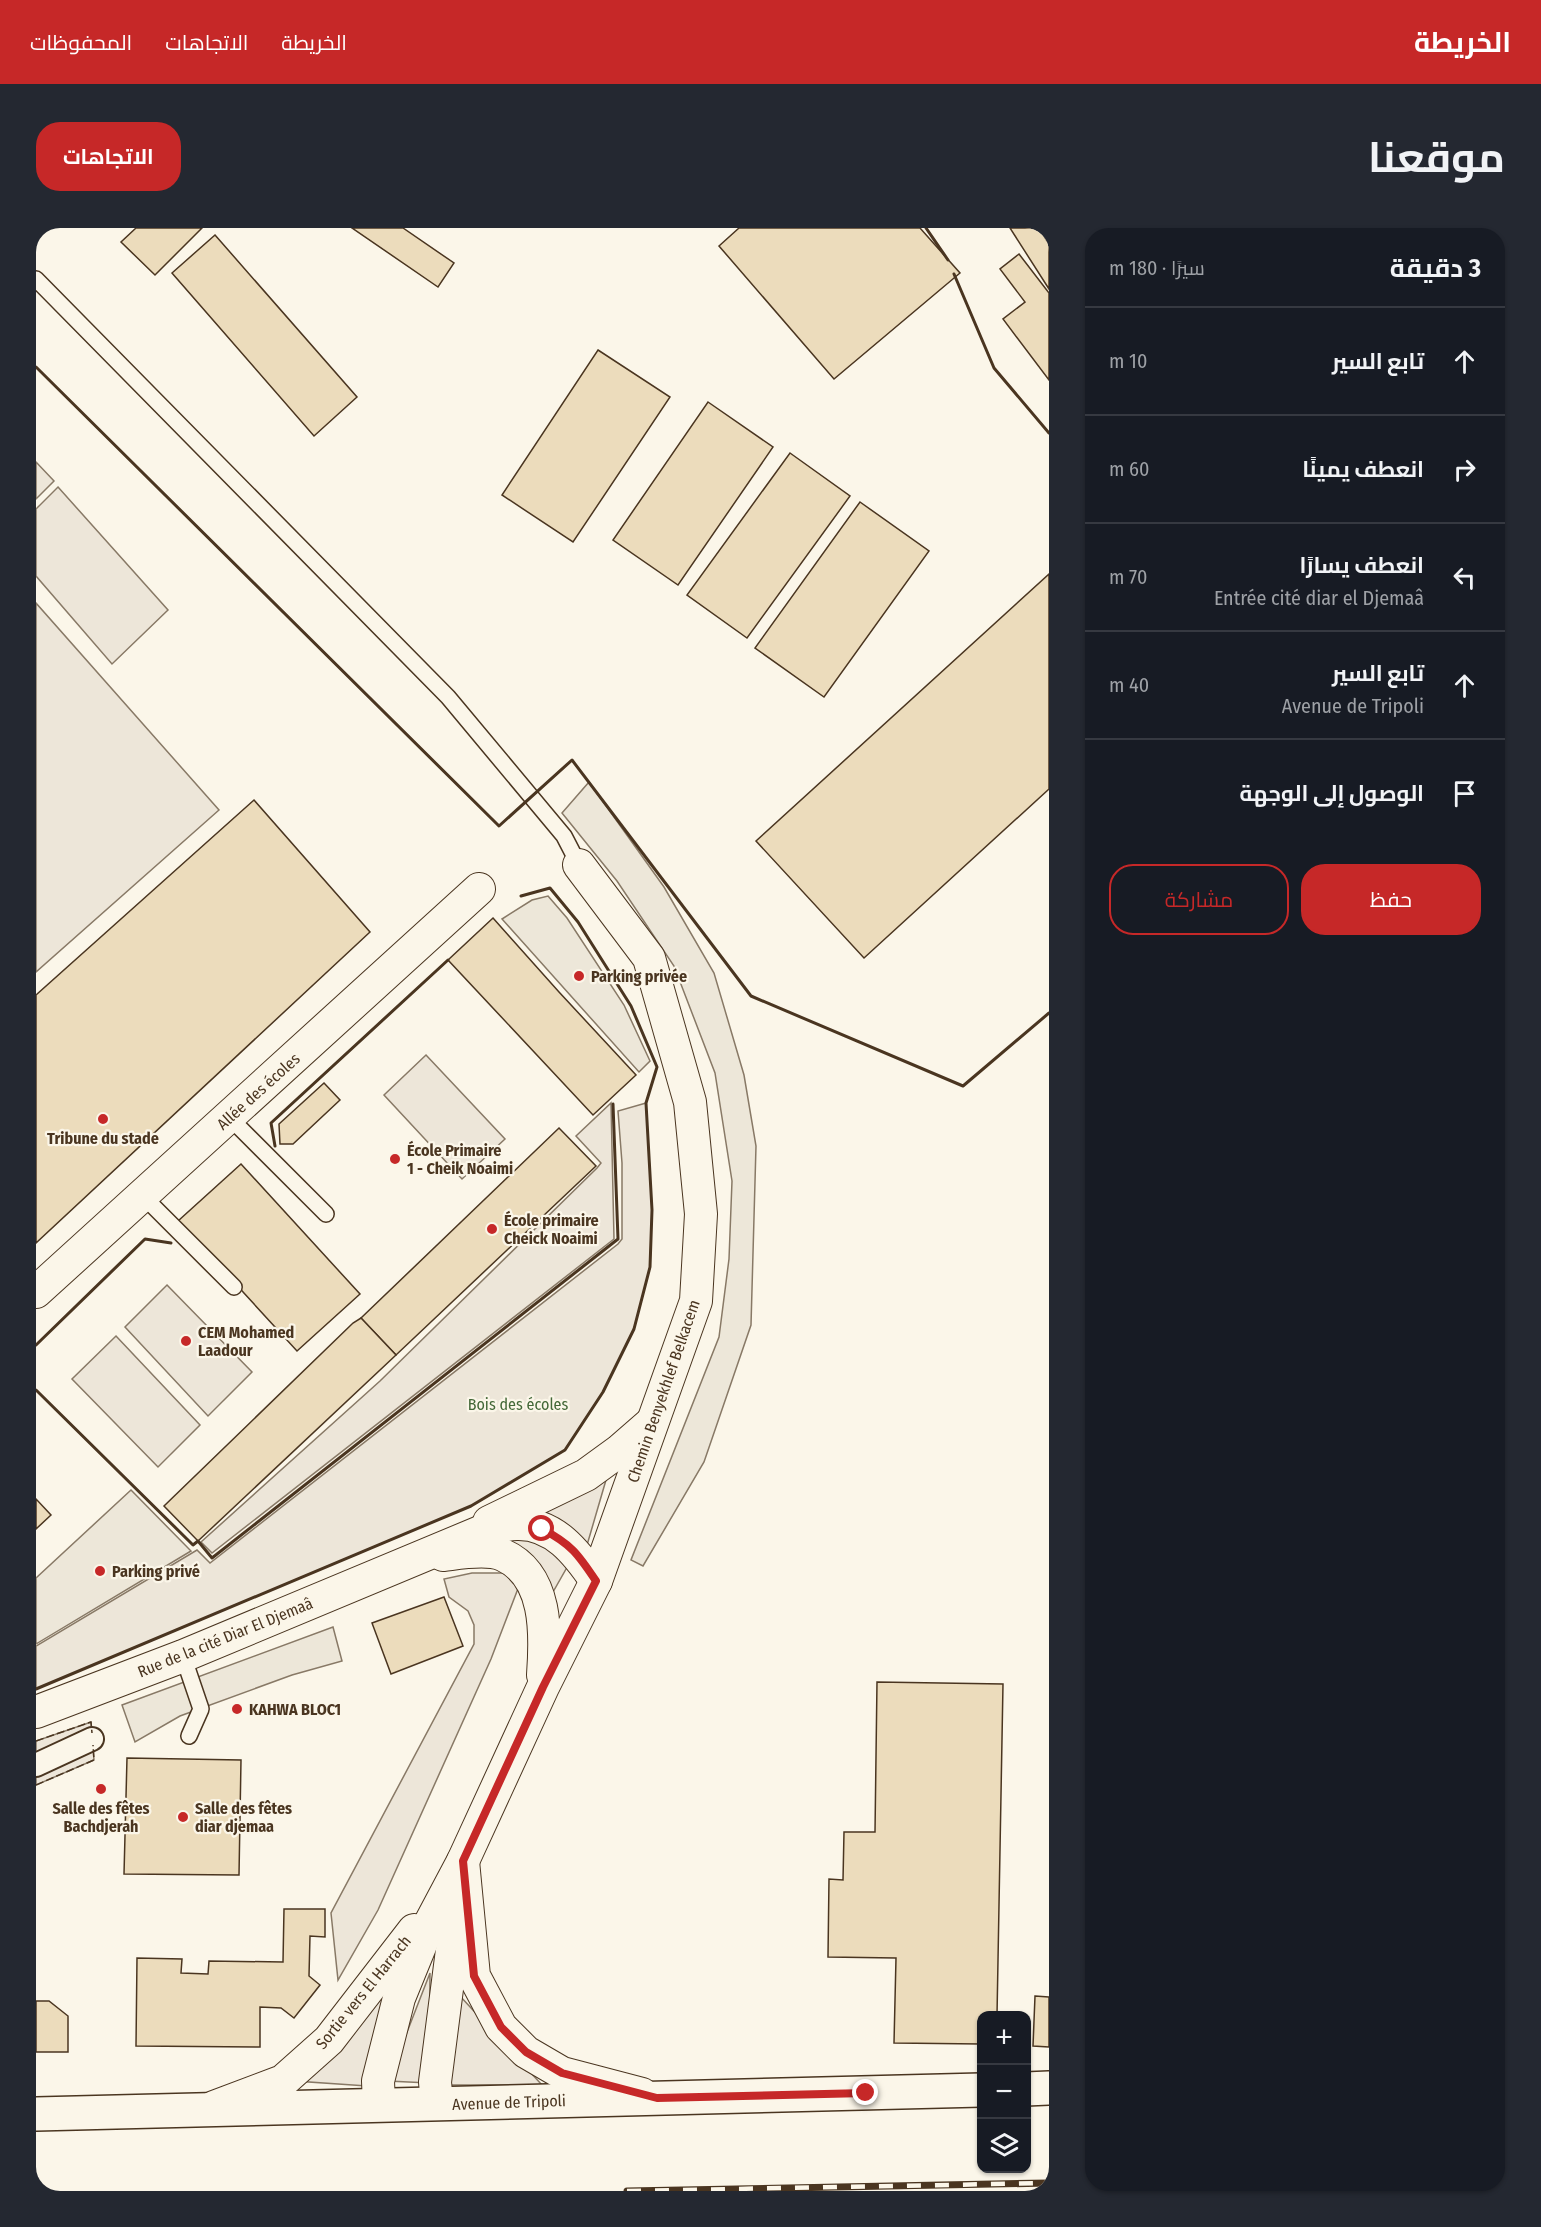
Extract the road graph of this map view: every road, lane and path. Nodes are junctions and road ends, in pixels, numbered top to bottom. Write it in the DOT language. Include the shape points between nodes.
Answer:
graph roads {
  1 [pos="36,279"];
  2 [pos="579,865"];
  3 [pos="479,889"];
  4 [pos="229,1117"];
  5 [pos="142,1195"];
  6 [pos="326,1214"];
  7 [pos="234,1287"];
  8 [pos="36,1292"];
  9 [pos="653,1421"];
  10 [pos="413,1560"];
  11 [pos="596,1581"];
  12 [pos="183,1656"];
  13 [pos="543,1687"];
  14 [pos="36,1712"];
  15 [pos="189,1736"];
  16 [pos="92,1739"];
  17 [pos="36,1765"];
  18 [pos="463,1861"];
  19 [pos="1049,2088"];
  20 [pos="1031,2089"];
  21 [pos="977,2090"];
  22 [pos="657,2098"];
  23 [pos="437,2104"];
  24 [pos="379,2105"];
  25 [pos="207,2110"];
  26 [pos="36,2114"];
  1 -- 2 [label="lane" via="448,697 564,836"];
  2 -- 9 [label="street, Chemin Benyekhlef Belkacem" via="649,958 690,1102 701,1214 696,1301"];
  3 -- 4 [label="street, Allée des écoles"];
  4 -- 5 [label="street, Allée des écoles"];
  4 -- 6 [label="lane"];
  5 -- 7 [label="lane"];
  5 -- 8 [label="street, Allée des écoles"];
  9 -- 10 [label="street" via="586,1475"];
  9 -- 11 [label="street, Chemin Benyekhlef Belkacem"];
  10 -- 11 [label="street, Rue de la cité Diar El Djemaâ" via="484,1530 518,1524 542,1529 562,1539"];
  10 -- 12 [label="street, Rue de la cité Diar El Djemaâ"];
  10 -- 13 [label="street, Rue de la cité Diar El Djemaâ" via="471,1551 502,1554 522,1567 538,1592 546,1638"];
  11 -- 13 [label="street, Rue de la cité Diar El Djemaâ"];
  12 -- 14 [label="street, Rue de la cité Diar El Djemaâ"];
  12 -- 15 [label="lane" via="201,1709"];
  13 -- 18 [label="street, Rue de la cité Diar El Djemaâ"];
  16 -- 17 [label="street"];
  18 -- 22 [label="street" via="474,1976 501,2027 526,2052 562,2073"];
  18 -- 23 [label="street" via="435,2082"];
  18 -- 24 [label="street" via="428,1927 399,1998 378,2081"];
  18 -- 25 [label="street, Sortie vers El Harrach" via="329,2040 283,2081"];
  19 -- 20 [label="main road"];
  21 -- 22 [label="main road, Avenue de Tripoli"];
  22 -- 23 [label="main road, Avenue de Tripoli"];
  23 -- 24 [label="main road, Avenue de Tripoli"];
  24 -- 25 [label="main road, Avenue de Tripoli"];
  25 -- 26 [label="main road, Avenue de Tripoli"];
}
